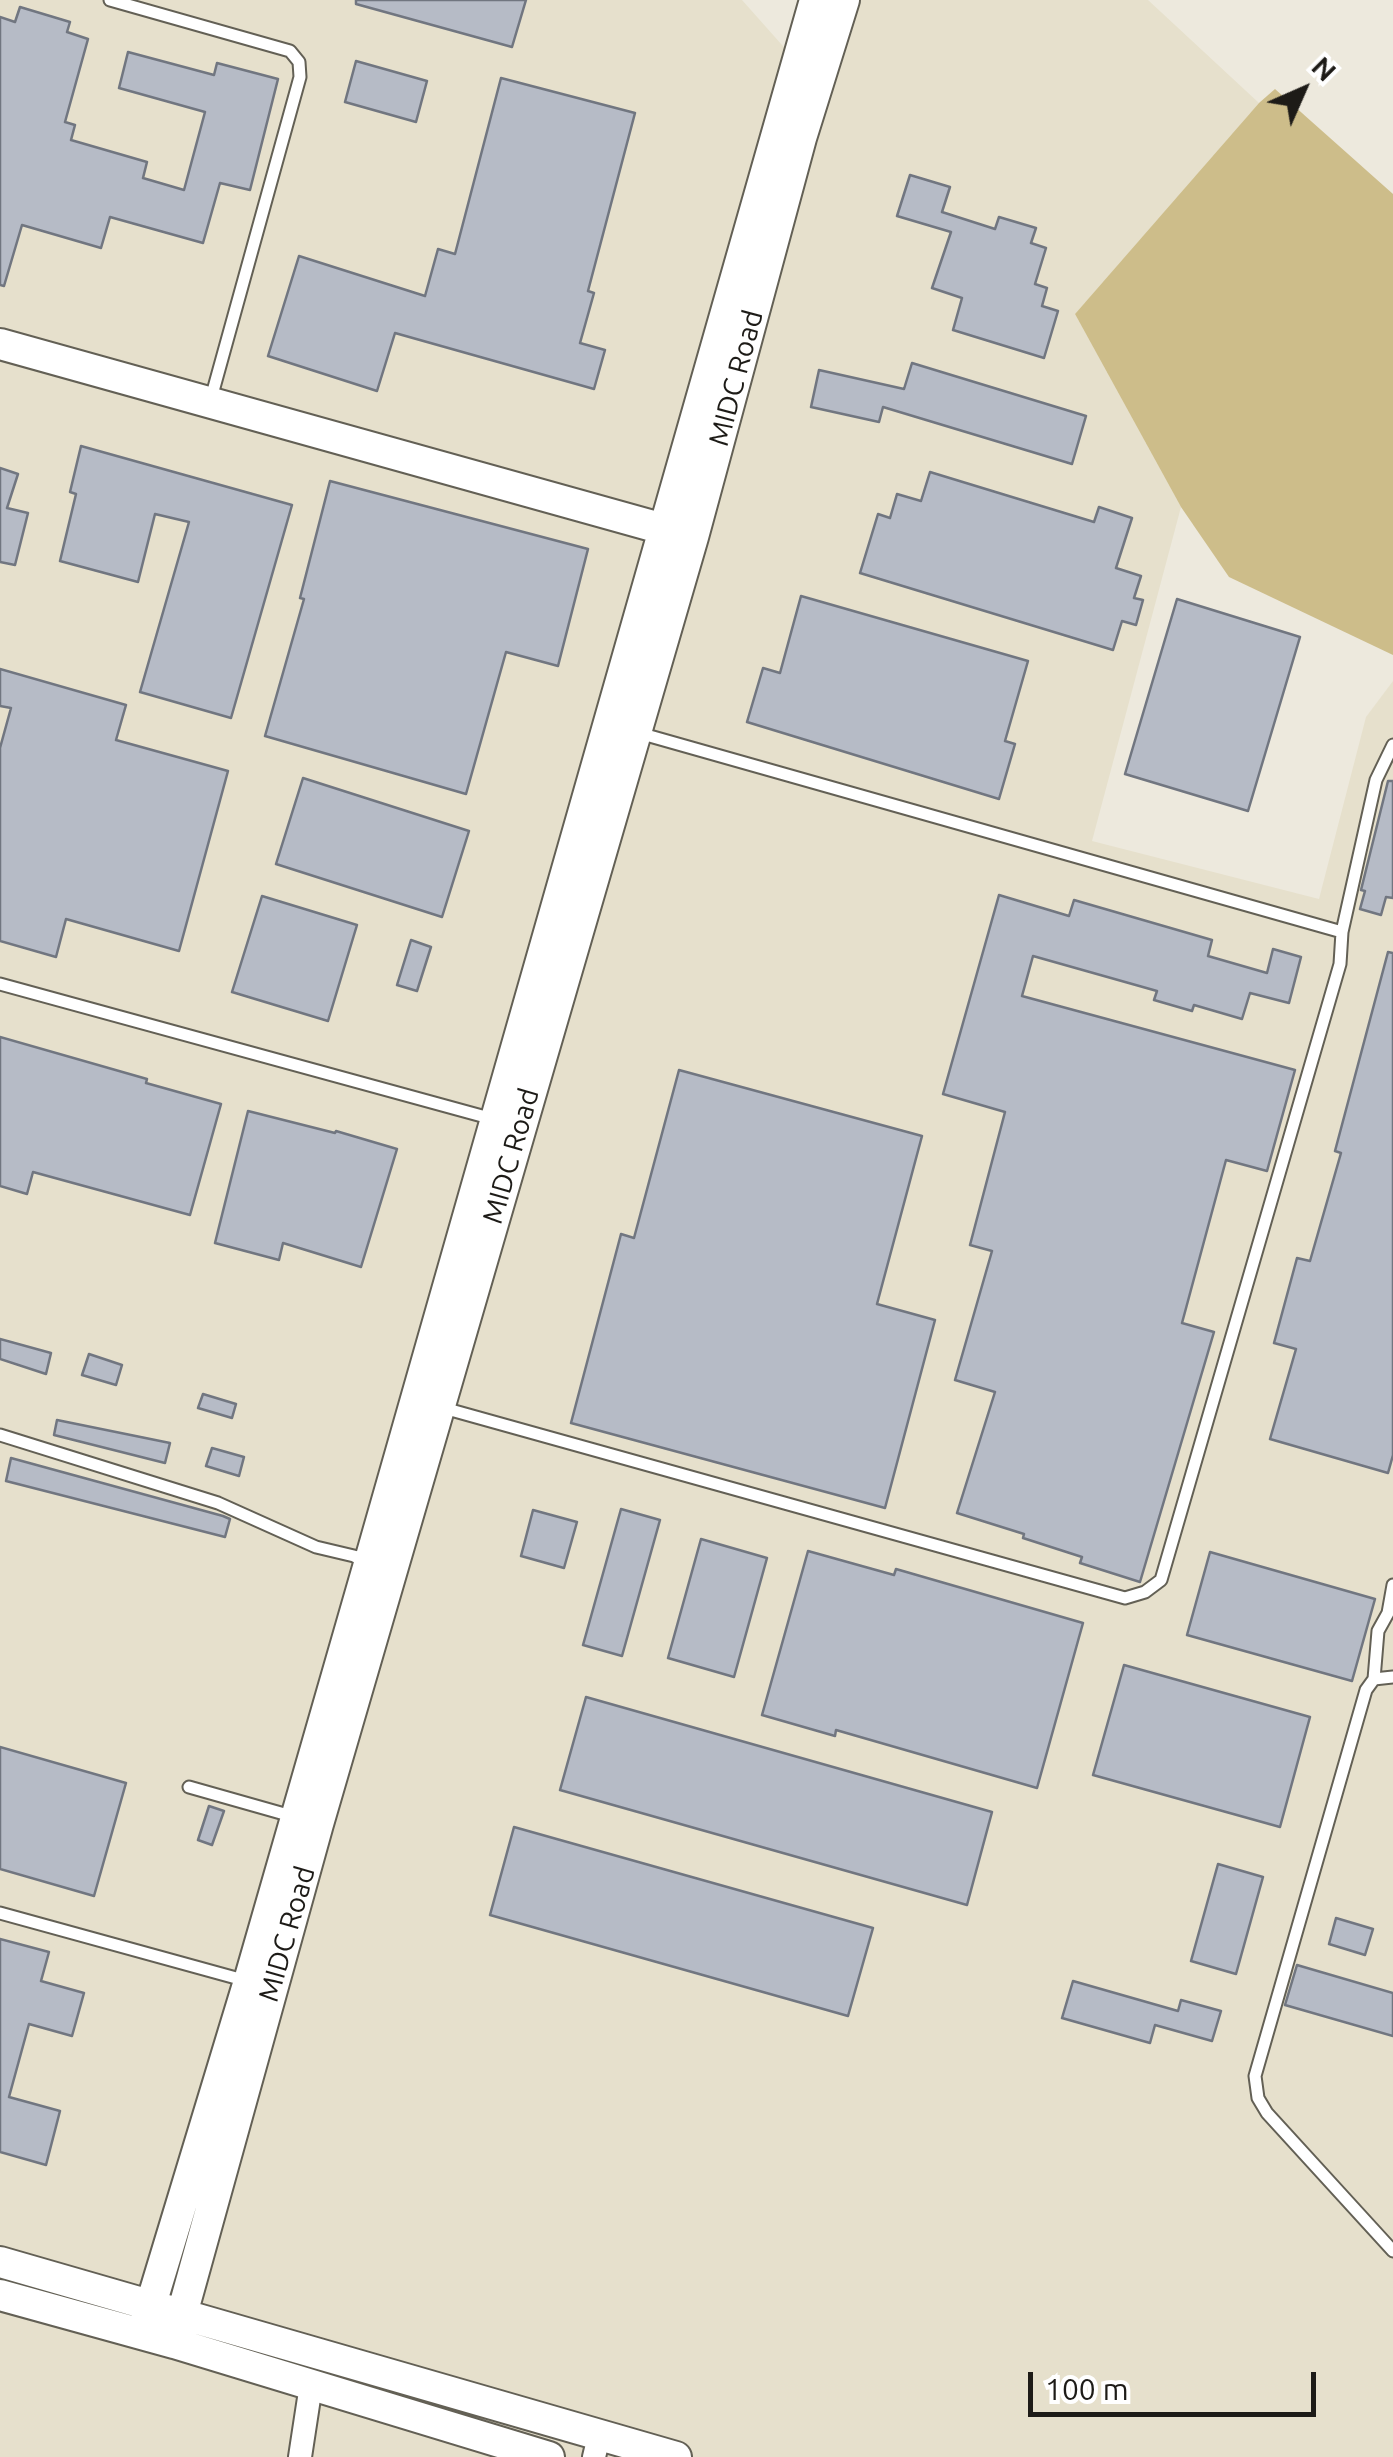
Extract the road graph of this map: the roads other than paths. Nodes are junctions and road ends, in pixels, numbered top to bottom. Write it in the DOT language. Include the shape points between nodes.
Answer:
graph roads {
  1 [pos="110,0"];
  2 [pos="815,0"];
  3 [pos="844,0"];
  4 [pos="0,344"];
  5 [pos="210,402"];
  6 [pos="679,533"];
  7 [pos="635,732"];
  8 [pos="1393,746"];
  9 [pos="1342,932"];
  10 [pos="0,984"];
  11 [pos="508,1122"];
  12 [pos="440,1407"];
  13 [pos="0,1434"];
  14 [pos="370,1564"];
  15 [pos="1393,1585"];
  16 [pos="1393,1677"];
  17 [pos="1374,1679"];
  18 [pos="190,1787"];
  19 [pos="295,1816"];
  20 [pos="0,1913"];
  21 [pos="249,1981"];
  22 [pos="1393,2250"];
  23 [pos="0,2262"];
  24 [pos="0,2295"];
  25 [pos="150,2304"];
  26 [pos="178,2328"];
  27 [pos="142,2334"];
  28 [pos="311,2386"];
  29 [pos="596,2446"];
  30 [pos="300,2457"];
  31 [pos="549,2457"];
  32 [pos="676,2457"];
  1 -- 5 [label="lane" via="290,51 299,62"];
  2 -- 6 [label="street, MIDC Road"];
  3 -- 6 [label="street, MIDC Road"];
  4 -- 5 [label="street"];
  5 -- 6 [label="street"];
  6 -- 7 [label="street, MIDC Road"];
  6 -- 11 [label="street, MIDC Road"];
  7 -- 9 [label="lane"];
  7 -- 11 [label="street, MIDC Road"];
  8 -- 9 [label="lane" via="1376,780"];
  9 -- 12 [label="lane" via="1340,964 1161,1580 1145,1592 1125,1598"];
  10 -- 11 [label="lane"];
  11 -- 12 [label="street, MIDC Road"];
  11 -- 14 [label="street, MIDC Road"];
  12 -- 26 [label="street, MIDC Road"];
  13 -- 14 [label="lane" via="218,1503"];
  14 -- 19 [label="street, MIDC Road"];
  15 -- 17 [label="lane" via="1378,1631"];
  16 -- 17 [label="lane"];
  17 -- 22 [label="lane" via="1256,2076 1268,2113"];
  18 -- 19 [label="lane"];
  19 -- 21 [label="street, MIDC Road"];
  20 -- 21 [label="lane"];
  21 -- 25 [label="street, MIDC Road"];
  23 -- 25 [label="street"];
  24 -- 27 [label="street"];
  25 -- 26 [label="street"];
  25 -- 27 [label="street, MIDC Road"];
  26 -- 27 [label="street"];
  26 -- 28 [label="street"];
  26 -- 29 [label="street"];
  28 -- 30 [label="street"];
  28 -- 31 [label="street"];
  29 -- 32 [label="street"];
}
